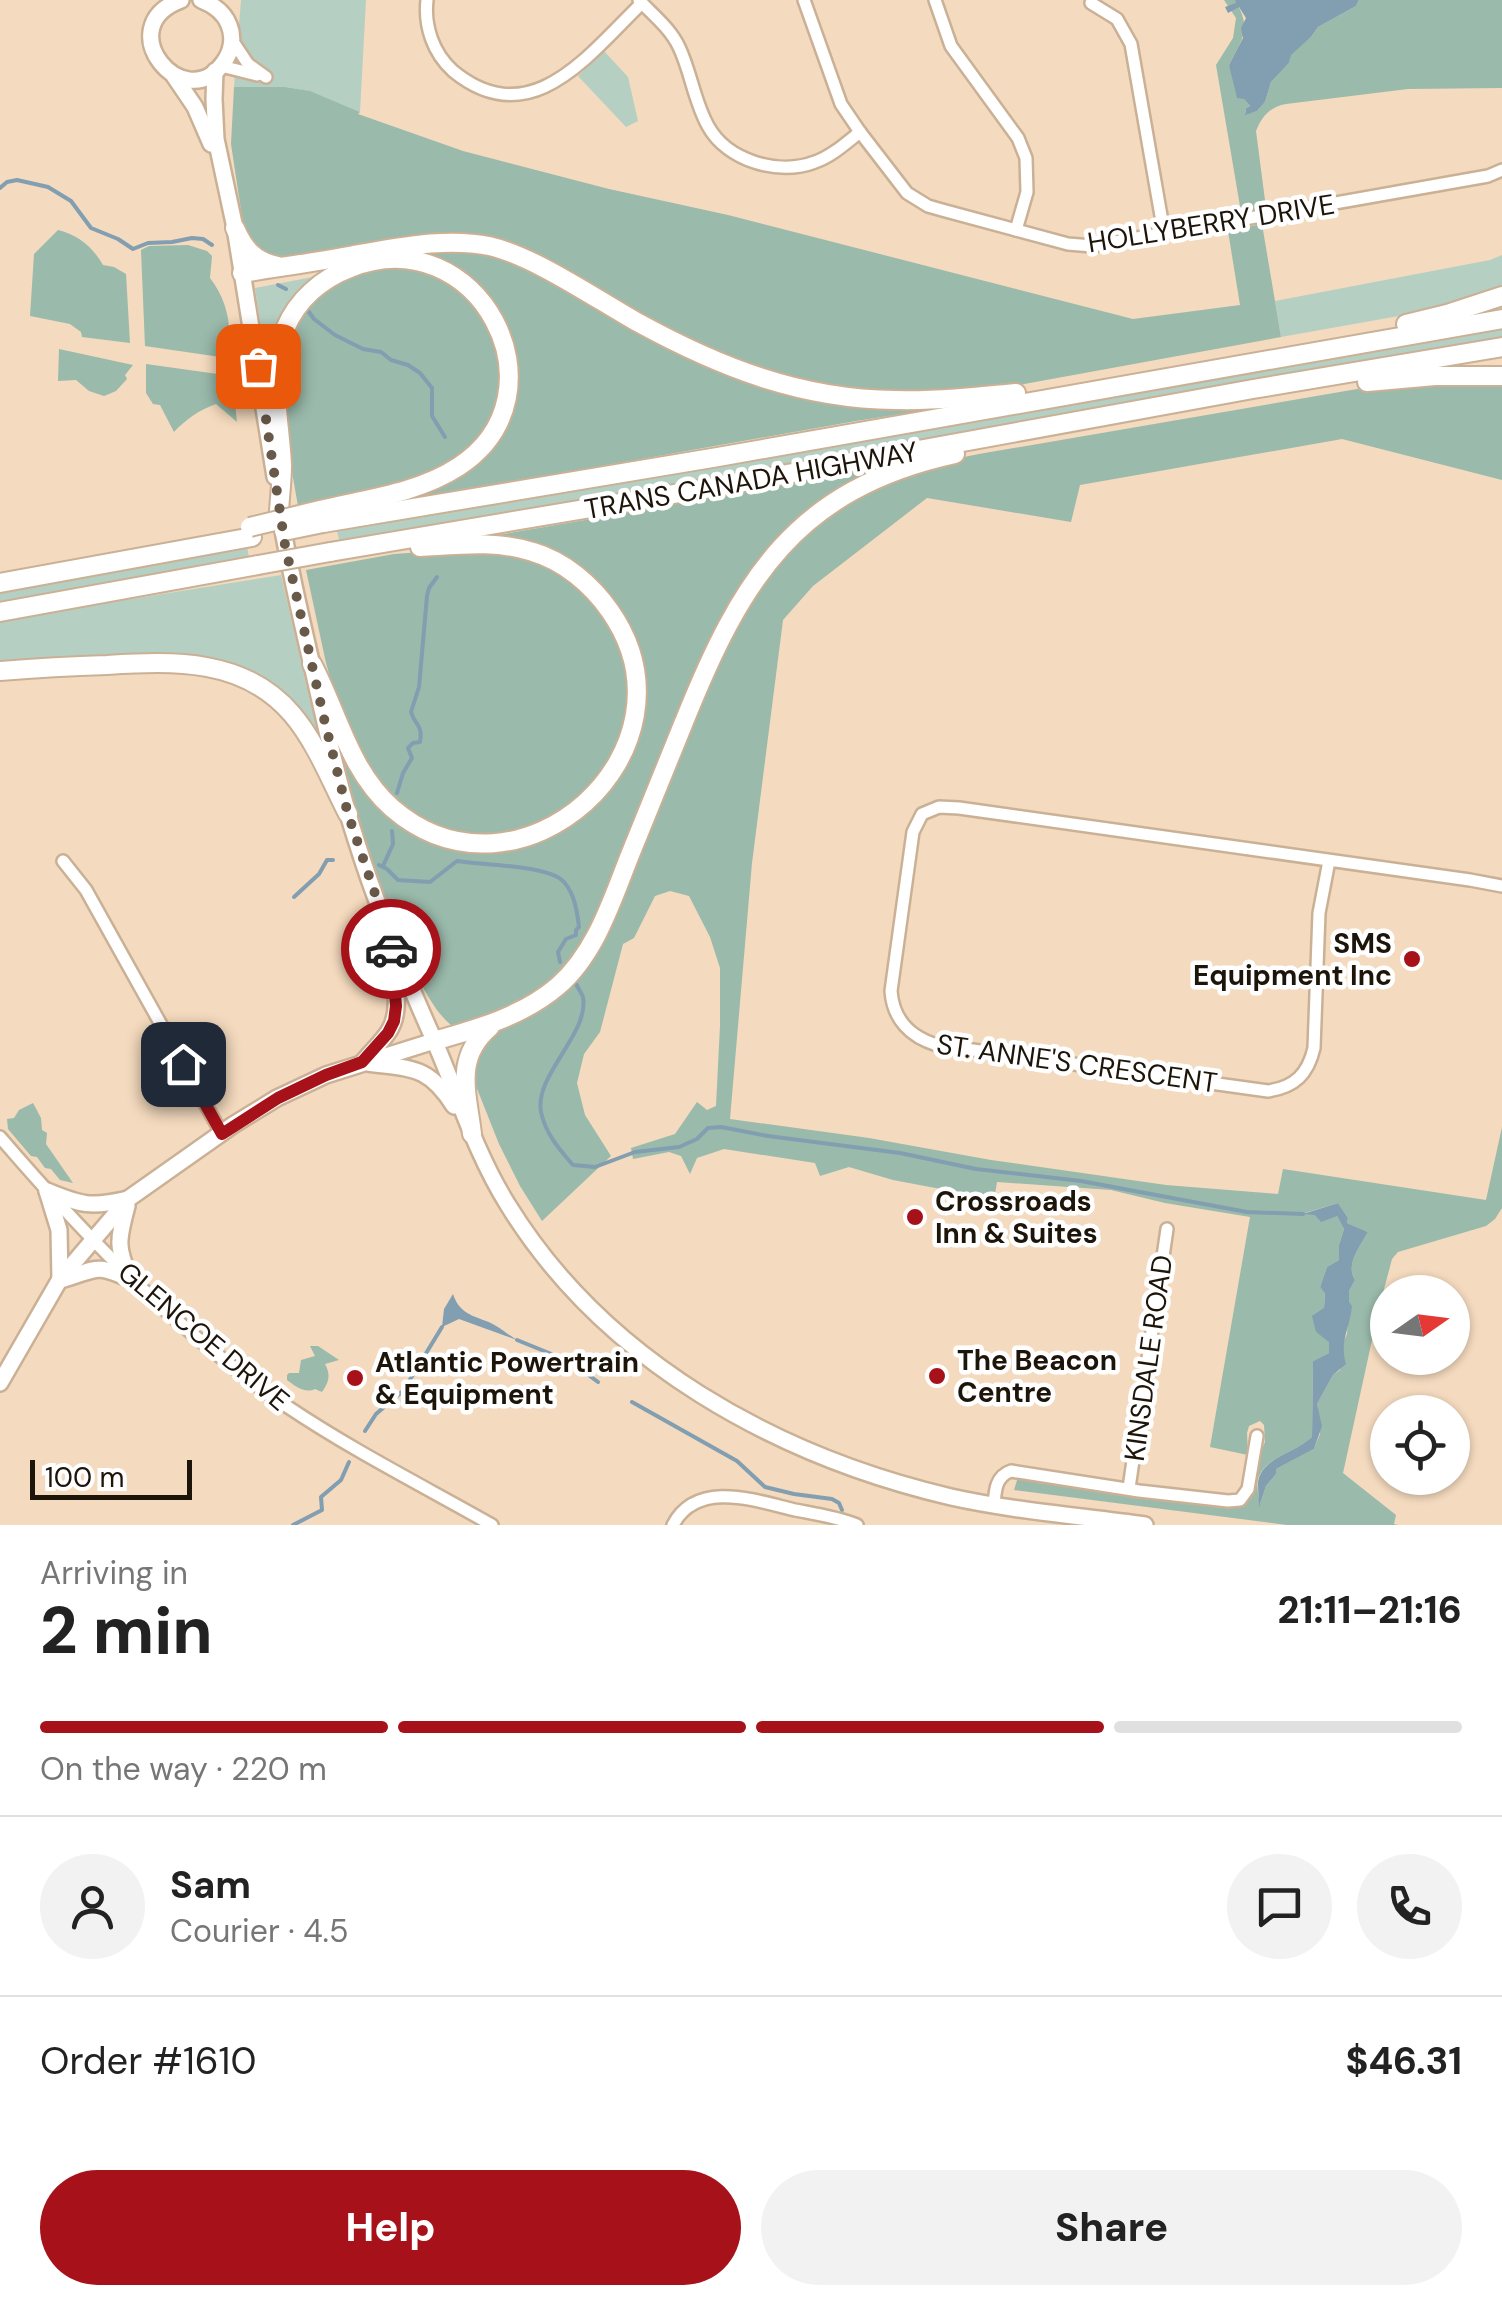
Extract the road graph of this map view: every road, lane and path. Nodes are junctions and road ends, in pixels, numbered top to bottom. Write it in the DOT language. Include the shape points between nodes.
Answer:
graph roads {
  1 [pos="148,0"];
  2 [pos="181,0"];
  3 [pos="201,0"];
  4 [pos="230,0"];
  5 [pos="427,0"];
  6 [pos="804,0"];
  7 [pos="935,0"];
  8 [pos="641,1"];
  9 [pos="1091,3"];
  10 [pos="154,23"];
  11 [pos="230,32"];
  12 [pos="218,69"];
  13 [pos="174,76"];
  14 [pos="860,132"];
  15 [pos="1502,170"];
  16 [pos="224,181"];
  17 [pos="235,228"];
  18 [pos="1016,230"];
  19 [pos="1164,234"];
  20 [pos="371,260"];
  21 [pos="284,266"];
  22 [pos="242,277"];
  23 [pos="1502,296"];
  24 [pos="1502,318"];
  25 [pos="1502,347"];
  26 [pos="1231,365"];
  27 [pos="1502,376"];
  28 [pos="1247,390"];
  29 [pos="279,510"];
  30 [pos="322,517"];
  31 [pos="330,552"];
  32 [pos="0,583"];
  33 [pos="0,612"];
  34 [pos="312,664"];
  35 [pos="0,670"];
  36 [pos="348,814"];
  37 [pos="64,861"];
  38 [pos="1330,861"];
  39 [pos="1502,886"];
  40 [pos="389,935"];
  41 [pos="498,1020"];
  42 [pos="434,1041"];
  43 [pos="362,1062"];
  44 [pos="222,1134"];
  45 [pos="472,1134"];
  46 [pos="0,1137"];
  47 [pos="46,1192"];
  48 [pos="128,1199"];
  49 [pos="1167,1229"];
  50 [pos="94,1240"];
  51 [pos="60,1279"];
  52 [pos="130,1279"];
  53 [pos="0,1383"];
  54 [pos="1258,1436"];
  55 [pos="1129,1488"];
  56 [pos="994,1505"];
  57 [pos="492,1525"];
  58 [pos="674,1525"];
  59 [pos="856,1525"];
  60 [pos="1145,1525"];
  1 -- 10 [label="main road"];
  2 -- 10 [label="main road"];
  3 -- 11 [label="main road" via="215,7"];
  4 -- 11 [label="main road"];
  5 -- 8 [label="street" via="432,41 446,64 478,86 508,94 552,85"];
  6 -- 14 [label="street, HOLLYBERRY DRIVE" via="841,104"];
  7 -- 18 [label="street" via="952,46 1026,158 1027,192"];
  8 -- 14 [label="street" via="678,44 708,128 736,154 761,164 804,166"];
  9 -- 19 [label="street" via="1117,20 1131,44"];
  10 -- 13 [label="main road" via="152,49"];
  11 -- 12 [label="main road"];
  11 -- 12 [label="street" via="248,64 266,77"];
  12 -- 13 [label="main road" via="196,79"];
  12 -- 16 [label="main road" via="216,139"];
  13 -- 16 [label="main road" via="204,125"];
  14 -- 18 [label="street, HOLLYBERRY DRIVE" via="916,200"];
  15 -- 19 [label="street, HOLLYBERRY DRIVE"];
  16 -- 17 [label="main road"];
  17 -- 21 [label="highway" via="252,255"];
  17 -- 22 [label="main road"];
  18 -- 19 [label="street, HOLLYBERRY DRIVE" via="1080,246"];
  20 -- 22 [label="highway"];
  20 -- 29 [label="highway" via="318,285 284,332 275,385"];
  20 -- 30 [label="highway" via="431,265 471,288 502,337 506,399 491,434 460,466"];
  21 -- 22 [label="highway"];
  21 -- 26 [label="highway" via="432,244 489,246 712,360 845,396 991,396 1208,360"];
  22 -- 29 [label="main road"];
  23 -- 26 [label="highway" via="1401,325 1247,353"];
  24 -- 26 [label="highway, TRANS CANADA HIGHWAY"];
  25 -- 28 [label="highway, TRANS CANADA HIGHWAY"];
  26 -- 30 [label="highway, TRANS CANADA HIGHWAY" via="736,454"];
  27 -- 28 [label="highway" via="1399,378 1272,395"];
  28 -- 31 [label="highway, TRANS CANADA HIGHWAY"];
  28 -- 41 [label="highway" via="1232,402 918,464 848,493 803,526 760,572 728,622 586,953 557,987"];
  29 -- 34 [label="main road"];
  30 -- 32 [label="highway, TRANS CANADA HIGHWAY, bridge"];
  31 -- 33 [label="highway, TRANS CANADA HIGHWAY, bridge"];
  31 -- 34 [label="highway" via="480,544 551,559 594,590 616,618 631,653 636,709 612,773 576,812 525,837 471,842 420,827 380,796 346,744"];
  34 -- 36 [label="main road"];
  35 -- 36 [label="highway" via="184,662 242,676 297,720"];
  36 -- 40 [label="main road"];
  37 -- 44 [label="street"];
  38 -- 38 [label="street, ST. ANNE'S CRESCENT" via="1319,913 1314,1048 1300,1079 1279,1090 937,1045 907,1029 894,1011 891,991 913,832 930,809 948,806"];
  38 -- 39 [label="street, ST. ANNE'S CRESCENT"];
  40 -- 42 [label="main road"];
  40 -- 43 [label="main road" via="396,1014"];
  41 -- 42 [label="highway"];
  41 -- 45 [label="highway" via="467,1058"];
  42 -- 43 [label="main road"];
  42 -- 45 [label="main road"];
  43 -- 44 [label="main road" via="278,1098"];
  43 -- 45 [label="main road" via="430,1077"];
  44 -- 48 [label="main road"];
  45 -- 56 [label="main road" via="510,1209 550,1264 614,1331 670,1374 740,1417 840,1461"];
  46 -- 47 [label="street, GLENCOE DRIVE"];
  47 -- 48 [label="main road" via="92,1206"];
  47 -- 50 [label="street, GLENCOE DRIVE"];
  47 -- 51 [label="main road" via="59,1230"];
  48 -- 50 [label="main road"];
  48 -- 52 [label="main road" via="118,1242"];
  49 -- 55 [label="street, KINSDALE ROAD"];
  50 -- 51 [label="main road"];
  50 -- 52 [label="street, GLENCOE DRIVE"];
  51 -- 52 [label="main road" via="96,1268"];
  51 -- 53 [label="main road"];
  52 -- 57 [label="street, GLENCOE DRIVE" via="289,1408"];
  54 -- 55 [label="street" via="1240,1500"];
  55 -- 56 [label="street" via="1011,1471 999,1480"];
  56 -- 60 [label="main road"];
  58 -- 59 [label="street" via="692,1505 734,1496"];
}
